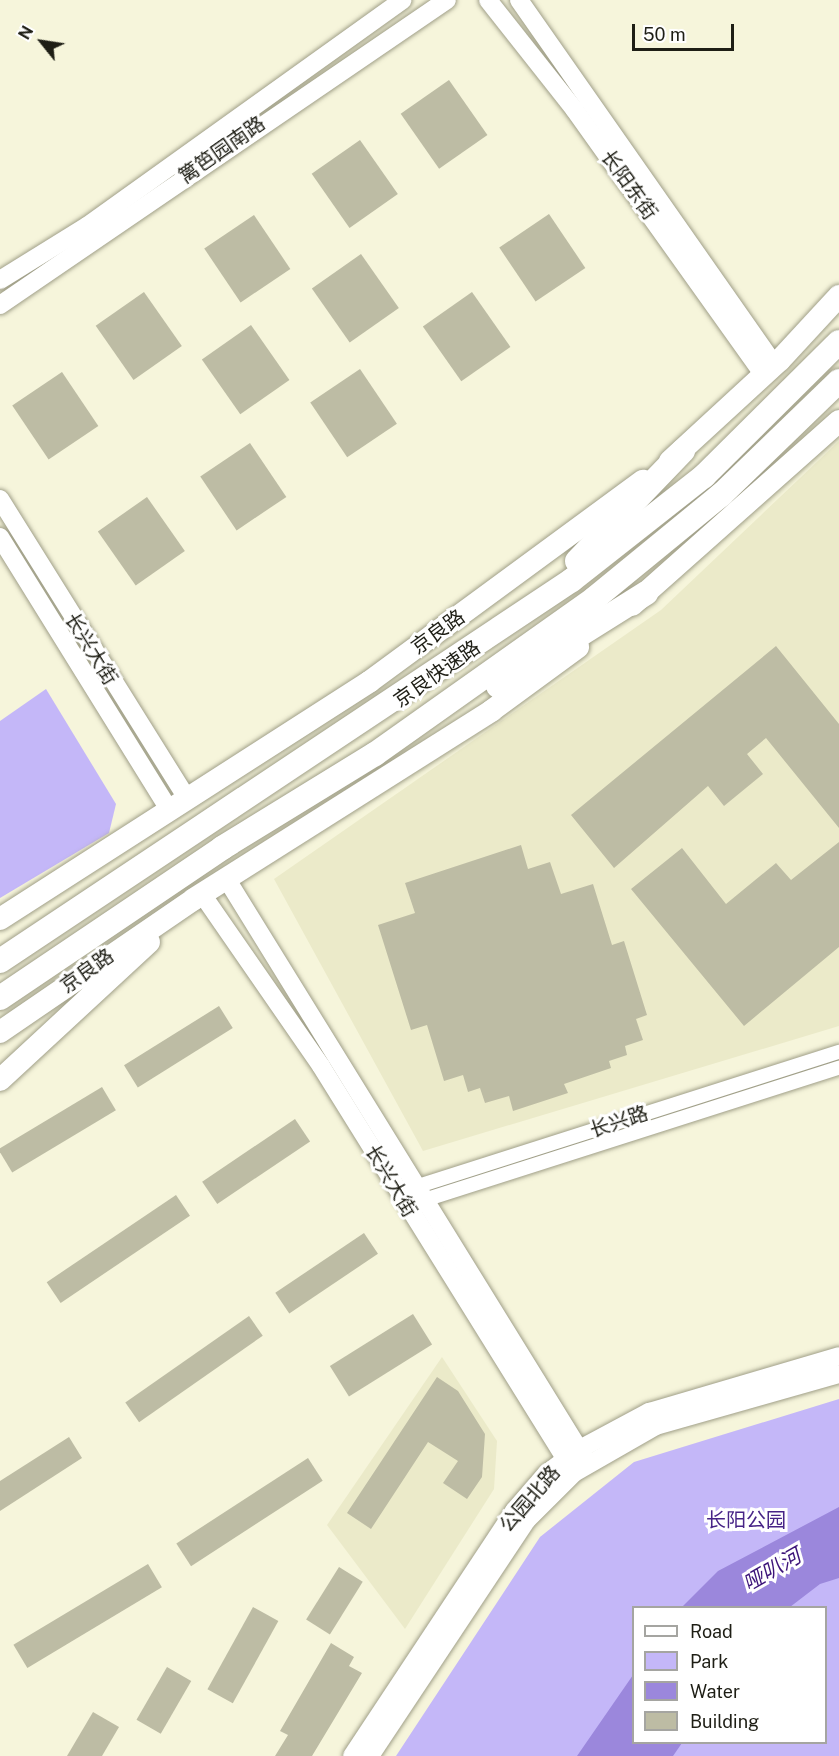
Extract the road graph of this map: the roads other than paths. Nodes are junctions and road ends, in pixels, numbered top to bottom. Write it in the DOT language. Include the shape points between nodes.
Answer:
graph roads {
  1 [pos="403,0"];
  2 [pos="447,0"];
  3 [pos="488,0"];
  4 [pos="519,0"];
  5 [pos="0,280"];
  6 [pos="839,296"];
  7 [pos="0,305"];
  8 [pos="839,342"];
  9 [pos="769,370"];
  10 [pos="839,381"];
  11 [pos="839,421"];
  12 [pos="683,451"];
  13 [pos="0,499"];
  14 [pos="0,537"];
  15 [pos="646,593"];
  16 [pos="534,606"];
  17 [pos="375,754"];
  18 [pos="177,802"];
  19 [pos="226,878"];
  20 [pos="55,882"];
  21 [pos="198,896"];
  22 [pos="0,907"];
  23 [pos="0,919"];
  24 [pos="0,962"];
  25 [pos="0,998"];
  26 [pos="0,1032"];
  27 [pos="839,1052"];
  28 [pos="839,1068"];
  29 [pos="0,1080"];
  30 [pos="410,1197"];
  31 [pos="839,1356"];
  32 [pos="839,1374"];
  33 [pos="576,1461"];
  34 [pos="352,1756"];
  35 [pos="370,1756"];
  1 -- 5 [label="street, 篱笆园南路" via="87,226"];
  2 -- 7 [label="street, 篱笆园南路"];
  3 -- 9 [label="street, 长阳东街"];
  4 -- 9 [label="street, 长阳东街"];
  6 -- 9 [label="main road, 京良路"];
  8 -- 16 [label="highway, 京良快速路" via="704,476"];
  9 -- 12 [label="main road, 京良路"];
  10 -- 17 [label="highway, 京良快速路" via="721,495 595,598"];
  11 -- 15 [label="main road, 京良路"];
  12 -- 16 [label="highway"];
  12 -- 18 [label="main road, 京良路" via="369,682"];
  13 -- 18 [label="street, 长兴大街"];
  14 -- 18 [label="street, 长兴大街"];
  15 -- 17 [label="highway" via="470,702"];
  15 -- 19 [label="main road, 京良路" via="491,711"];
  16 -- 24 [label="highway, 京良快速路"];
  17 -- 25 [label="highway, 京良快速路" via="222,848"];
  18 -- 20 [label="main road, 京良路"];
  19 -- 21 [label="main road, 京良路"];
  19 -- 30 [label="street, 长兴大街"];
  20 -- 22 [label="main road"];
  20 -- 23 [label="main road, 京良路"];
  21 -- 26 [label="main road, 京良路"];
  21 -- 29 [label="main road"];
  21 -- 30 [label="street, 长兴大街" via="298,1031"];
  27 -- 30 [label="street, 长兴路"];
  28 -- 30 [label="street, 长兴路"];
  30 -- 33 [label="street, 长兴大街"];
  31 -- 33 [label="street, 公园北路" via="649,1412"];
  32 -- 33 [label="street, 公园北路" via="656,1425"];
  33 -- 34 [label="street, 公园北路" via="514,1511"];
  33 -- 35 [label="street, 公园北路" via="527,1520"];
}
